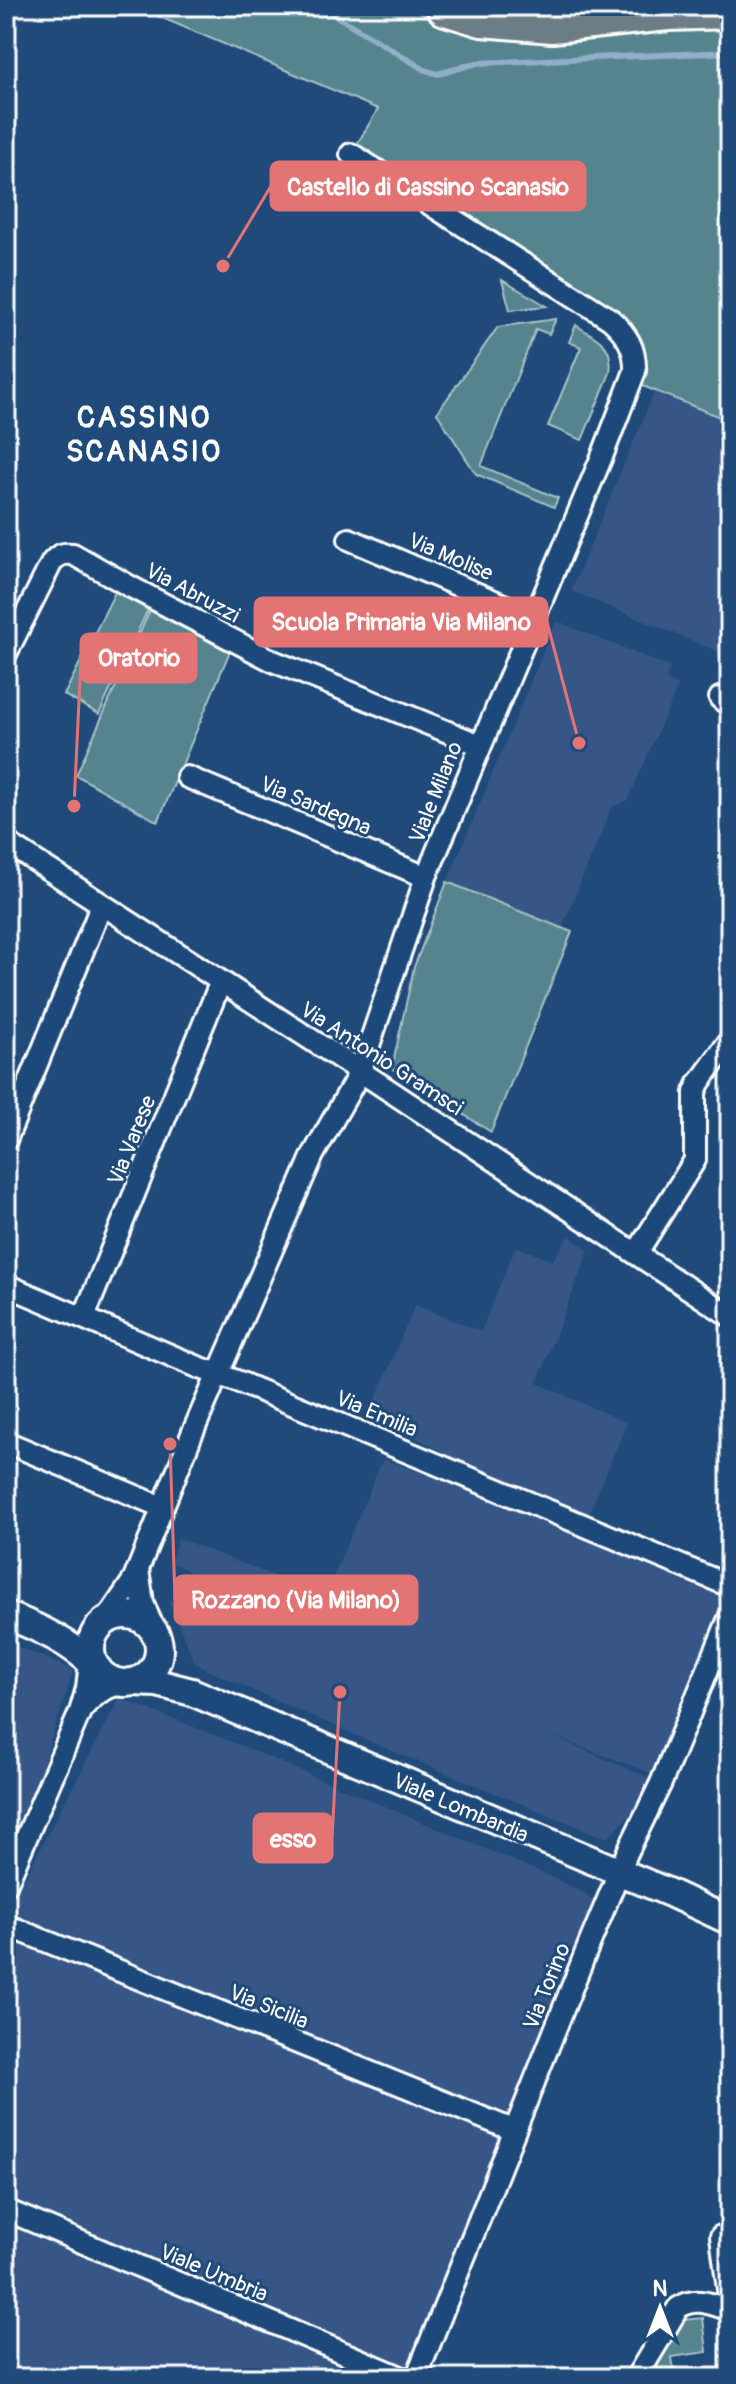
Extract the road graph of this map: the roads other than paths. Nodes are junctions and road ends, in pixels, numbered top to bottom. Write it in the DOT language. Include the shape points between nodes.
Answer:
graph roads {
  1 [pos="446,6"];
  2 [pos="730,9"];
  3 [pos="351,154"];
  4 [pos="349,539"];
  5 [pos="534,618"];
  6 [pos="6,654"];
  7 [pos="480,745"];
  8 [pos="187,777"];
  9 [pos="6,842"];
  10 [pos="426,877"];
  11 [pos="102,904"];
  12 [pos="221,981"];
  13 [pos="730,1040"];
  14 [pos="360,1072"];
  15 [pos="6,1140"];
  16 [pos="636,1254"];
  17 [pos="6,1285"];
  18 [pos="730,1316"];
  19 [pos="84,1317"];
  20 [pos="218,1374"];
  21 [pos="6,1442"];
  22 [pos="162,1507"];
  23 [pos="138,1569"];
  24 [pos="730,1586"];
  25 [pos="6,1615"];
  26 [pos="730,1616"];
  27 [pos="105,1622"];
  28 [pos="45,1631"];
  29 [pos="156,1634"];
  30 [pos="94,1660"];
  31 [pos="130,1682"];
  32 [pos="192,1692"];
  33 [pos="80,1712"];
  34 [pos="619,1873"];
  35 [pos="6,1885"];
  36 [pos="730,1921"];
  37 [pos="6,1925"];
  38 [pos="513,2130"];
  39 [pos="6,2210"];
  40 [pos="721,2236"];
  41 [pos="730,2307"];
  42 [pos="403,2378"];
  43 [pos="416,2378"];
  44 [pos="636,2378"];
  1 -- 2 [label="highway" via="482,17 552,23"];
  3 -- 5 [label="street, Viale Milano" via="610,319 632,346 632,384"];
  4 -- 5 [label="street, Via Molise"];
  5 -- 7 [label="street, Viale Milano"];
  6 -- 7 [label="street, Via Abruzzi" via="52,562 57,555 73,554 273,661"];
  7 -- 10 [label="street, Viale Milano"];
  8 -- 10 [label="street, Via Sardegna"];
  9 -- 11 [label="street, Via Antonio Gramsci"];
  10 -- 14 [label="street, Viale Milano"];
  11 -- 12 [label="street, Via Antonio Gramsci"];
  11 -- 15 [label="street"];
  12 -- 14 [label="street, Via Antonio Gramsci"];
  12 -- 19 [label="street, Via Varese"];
  13 -- 16 [label="street" via="695,1092 695,1160"];
  14 -- 16 [label="street, Via Antonio Gramsci"];
  14 -- 20 [label="street, Viale Milano" via="313,1155"];
  16 -- 18 [label="street, Via Antonio Gramsci"];
  17 -- 19 [label="street, Via Emilia"];
  19 -- 20 [label="street, Via Emilia"];
  20 -- 22 [label="street, Viale Milano"];
  20 -- 24 [label="street, Via Emilia"];
  21 -- 22 [label="street"];
  22 -- 23 [label="street, Viale Milano"];
  23 -- 27 [label="street, Viale Milano"];
  23 -- 29 [label="street" via="143,1603"];
  25 -- 28 [label="street"];
  26 -- 34 [label="street, Via Torino"];
  27 -- 28 [label="street" via="72,1632"];
  27 -- 29 [label="street" via="133,1616"];
  27 -- 30 [label="street" via="94,1635"];
  28 -- 30 [label="street"];
  29 -- 31 [label="street" via="159,1653 154,1666"];
  29 -- 32 [label="street, Viale Lombardia" via="173,1672"];
  30 -- 31 [label="street" via="113,1680"];
  30 -- 33 [label="street"];
  31 -- 32 [label="street, Viale Lombardia"];
  31 -- 33 [label="street" via="96,1694"];
  32 -- 34 [label="street, Viale Lombardia"];
  33 -- 35 [label="street"];
  34 -- 36 [label="street, Viale Lombardia"];
  34 -- 38 [label="street, Via Torino"];
  37 -- 38 [label="street, Via Sicilia"];
  38 -- 43 [label="street, Via Torino"];
  39 -- 42 [label="street, Viale Umbria"];
  40 -- 41 [label="street"];
  41 -- 44 [label="street" via="688,2301 678,2308"];
}
